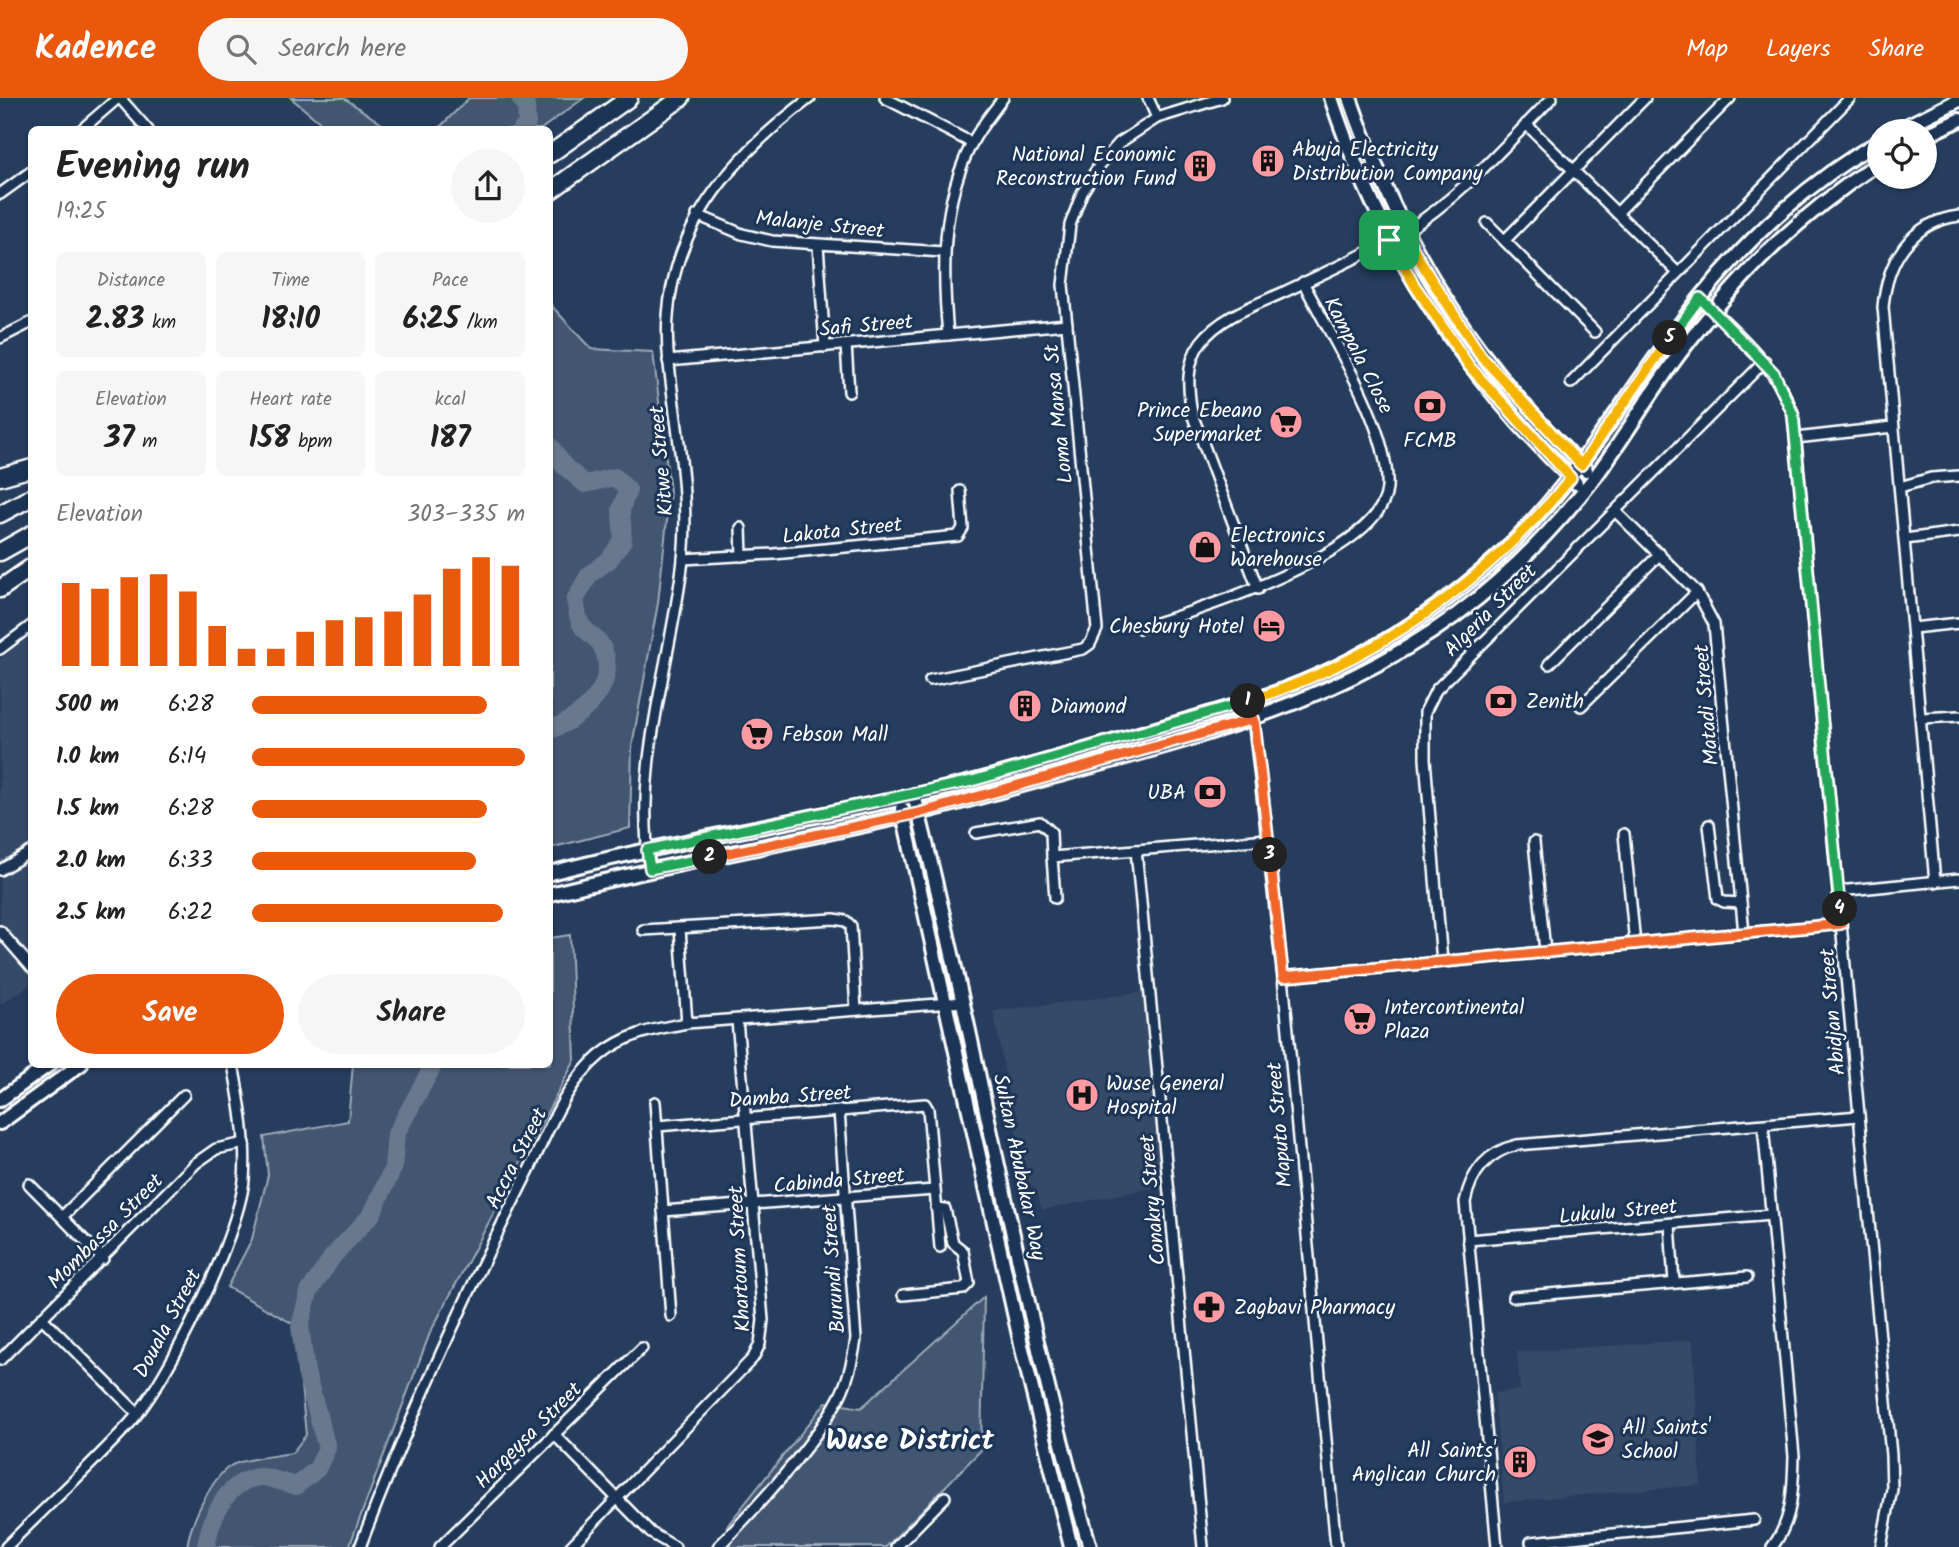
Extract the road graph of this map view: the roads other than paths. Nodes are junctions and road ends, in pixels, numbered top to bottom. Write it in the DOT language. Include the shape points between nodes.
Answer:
graph roads {
  1 [pos="119,98"];
  2 [pos="629,98"];
  3 [pos="681,98"];
  4 [pos="690,98"];
  5 [pos="810,98"];
  6 [pos="885,98"];
  7 [pos="1003,98"];
  8 [pos="1148,98"];
  9 [pos="1222,98"];
  10 [pos="1331,98"];
  11 [pos="1350,98"];
  12 [pos="1552,98"];
  13 [pos="1645,98"];
  14 [pos="1730,98"];
  15 [pos="1850,98"];
  16 [pos="1959,100"];
  17 [pos="662,111"];
  18 [pos="1157,118"];
  19 [pos="1920,119"];
  20 [pos="1959,120"];
  21 [pos="1525,124"];
  22 [pos="86,126"];
  23 [pos="144,126"];
  24 [pos="1937,130"];
  25 [pos="972,143"];
  26 [pos="1867,149"];
  27 [pos="553,152"];
  28 [pos="1574,171"];
  29 [pos="1867,171"];
  30 [pos="28,174"];
  31 [pos="553,189"];
  32 [pos="0,194"];
  33 [pos="1617,214"];
  34 [pos="697,215"];
  35 [pos="1959,216"];
  36 [pos="1488,223"];
  37 [pos="1404,232"];
  38 [pos="1389,240"];
  39 [pos="1505,240"];
  40 [pos="818,245"];
  41 [pos="943,252"];
  42 [pos="1677,272"];
  43 [pos="1304,282"];
  44 [pos="1700,298"];
  45 [pos="1714,310"];
  46 [pos="28,323"];
  47 [pos="1067,324"];
  48 [pos="1595,332"];
  49 [pos="948,335"];
  50 [pos="0,338"];
  51 [pos="846,345"];
  52 [pos="825,347"];
  53 [pos="668,361"];
  54 [pos="1765,361"];
  55 [pos="1571,383"];
  56 [pos="849,392"];
  57 [pos="1894,427"];
  58 [pos="1796,438"];
  59 [pos="1581,465"];
  60 [pos="28,469"];
  61 [pos="1959,476"];
  62 [pos="0,478"];
  63 [pos="1571,478"];
  64 [pos="1594,478"];
  65 [pos="1900,486"];
  66 [pos="960,491"];
  67 [pos="1584,491"];
  68 [pos="28,499"];
  69 [pos="1616,512"];
  70 [pos="0,514"];
  71 [pos="741,528"];
  72 [pos="1959,532"];
  73 [pos="28,536"];
  74 [pos="1905,538"];
  75 [pos="0,552"];
  76 [pos="1660,555"];
  77 [pos="742,556"];
  78 [pos="683,559"];
  79 [pos="28,570"];
  80 [pos="0,589"];
  81 [pos="1258,589"];
  82 [pos="1697,592"];
  83 [pos="1959,623"];
  84 [pos="28,628"];
  85 [pos="1140,628"];
  86 [pos="1913,628"];
  87 [pos="0,649"];
  88 [pos="1549,664"];
  89 [pos="930,680"];
  90 [pos="1251,700"];
  91 [pos="1581,706"];
  92 [pos="1959,716"];
  93 [pos="1922,718"];
  94 [pos="1254,719"];
  95 [pos="914,795"];
  96 [pos="900,799"];
  97 [pos="919,813"];
  98 [pos="904,816"];
  99 [pos="1709,825"];
  100 [pos="976,833"];
  101 [pos="1625,834"];
  102 [pos="1268,839"];
  103 [pos="1534,842"];
  104 [pos="647,850"];
  105 [pos="1136,850"];
  106 [pos="28,853"];
  107 [pos="1052,857"];
  108 [pos="650,869"];
  109 [pos="0,870"];
  110 [pos="553,872"];
  111 [pos="1959,879"];
  112 [pos="1935,882"];
  113 [pos="1839,891"];
  114 [pos="553,893"];
  115 [pos="1055,898"];
  116 [pos="1741,903"];
  117 [pos="1841,924"];
  118 [pos="680,929"];
  119 [pos="643,930"];
  120 [pos="0,931"];
  121 [pos="1744,933"];
  122 [pos="1635,944"];
  123 [pos="1545,951"];
  124 [pos="1442,962"];
  125 [pos="28,963"];
  126 [pos="1283,977"];
  127 [pos="964,1002"];
  128 [pos="947,1004"];
  129 [pos="856,1010"];
  130 [pos="737,1020"];
  131 [pos="687,1023"];
  132 [pos="44,1068"];
  133 [pos="76,1068"];
  134 [pos="234,1068"];
  135 [pos="184,1094"];
  136 [pos="1,1097"];
  137 [pos="655,1102"];
  138 [pos="839,1111"];
  139 [pos="15,1112"];
  140 [pos="747,1116"];
  141 [pos="1859,1116"];
  142 [pos="0,1123"];
  143 [pos="1763,1125"];
  144 [pos="657,1126"];
  145 [pos="244,1143"];
  146 [pos="29,1184"];
  147 [pos="934,1190"];
  148 [pos="845,1197"];
  149 [pos="754,1205"];
  150 [pos="936,1208"];
  151 [pos="663,1212"];
  152 [pos="1771,1215"];
  153 [pos="62,1217"];
  154 [pos="1670,1224"];
  155 [pos="1468,1240"];
  156 [pos="940,1247"];
  157 [pos="103,1259"];
  158 [pos="1747,1278"];
  159 [pos="1674,1283"];
  160 [pos="903,1295"];
  161 [pos="1513,1297"];
  162 [pos="671,1316"];
  163 [pos="43,1319"];
  164 [pos="642,1348"];
  165 [pos="0,1360"];
  166 [pos="137,1413"];
  167 [pos="554,1434"];
  168 [pos="945,1497"];
  169 [pos="617,1499"];
  170 [pos="1754,1520"];
  171 [pos="1596,1535"];
  172 [pos="728,1542"];
  173 [pos="1531,1542"];
  174 [pos="899,1546"];
  175 [pos="6,1547"];
  176 [pos="360,1547"];
  177 [pos="440,1547"];
  178 [pos="569,1547"];
  179 [pos="675,1547"];
  180 [pos="718,1547"];
  181 [pos="1071,1547"];
  182 [pos="1090,1547"];
  183 [pos="1203,1547"];
  184 [pos="1336,1547"];
  185 [pos="1497,1547"];
  186 [pos="1597,1547"];
  187 [pos="1772,1547"];
  188 [pos="1881,1547"];
  1 -- 22 [label="street"];
  1 -- 23 [label="street"];
  2 -- 27 [label="highway"];
  3 -- 17 [label="highway"];
  4 -- 17 [label="highway"];
  5 -- 34 [label="street, Kitwe Street" via="743,154"];
  6 -- 25 [label="street"];
  7 -- 25 [label="street"];
  8 -- 18 [label="street"];
  9 -- 18 [label="street, Loma Mansa St"];
  10 -- 38 [label="main road"];
  11 -- 37 [label="main road"];
  12 -- 21 [label="street"];
  13 -- 28 [label="street"];
  14 -- 33 [label="street"];
  15 -- 42 [label="street"];
  16 -- 19 [label="main road"];
  17 -- 31 [label="highway"];
  18 -- 47 [label="street, Loma Mansa St" via="1119,143 1082,193 1064,258"];
  20 -- 24 [label="main road"];
  21 -- 28 [label="street"];
  21 -- 37 [label="street" via="1446,203"];
  25 -- 41 [label="street" via="953,199"];
  26 -- 44 [label="main road" via="1777,216"];
  28 -- 33 [label="street"];
  28 -- 39 [label="street"];
  29 -- 45 [label="main road" via="1763,253"];
  30 -- 32 [label="street"];
  33 -- 42 [label="street"];
  34 -- 40 [label="street, Malanje Street" via="742,234"];
  34 -- 53 [label="street, Kitwe Street" via="674,276"];
  35 -- 57 [label="street" via="1924,228 1906,243 1885,282 1883,307"];
  36 -- 39 [label="street"];
  37 -- 38 [label="street"];
  37 -- 59 [label="main road" via="1482,357"];
  38 -- 43 [label="street"];
  38 -- 63 [label="main road" via="1470,367"];
  39 -- 48 [label="street"];
  40 -- 41 [label="street, Malanje Street"];
  40 -- 52 [label="street"];
  41 -- 49 [label="street"];
  42 -- 55 [label="street"];
  43 -- 81 [label="street, Kampala Close" via="1222,323 1201,343 1189,365 1192,414"];
  43 -- 81 [label="street, Kampala Close" via="1379,432 1388,486 1372,519 1347,539"];
  44 -- 45 [label="street, Abidjan Street"];
  44 -- 59 [label="main road"];
  45 -- 54 [label="street, Abidjan Street"];
  45 -- 64 [label="main road"];
  46 -- 50 [label="street"];
  47 -- 49 [label="street, Safi Street"];
  47 -- 89 [label="street, Loma Mansa St" via="1097,629 1094,638 1083,649"];
  49 -- 51 [label="street, Safi Street"];
  51 -- 52 [label="street, Safi Street"];
  51 -- 56 [label="street"];
  52 -- 53 [label="street, Safi Street"];
  53 -- 78 [label="street, Kitwe Street" via="684,501"];
  54 -- 58 [label="street, Abidjan Street" via="1784,389"];
  54 -- 69 [label="street, Algeria Street"];
  57 -- 58 [label="street"];
  57 -- 65 [label="street"];
  58 -- 113 [label="street, Abidjan Street"];
  59 -- 63 [label="main road"];
  59 -- 64 [label="main road"];
  60 -- 62 [label="highway"];
  61 -- 65 [label="street"];
  63 -- 67 [label="main road"];
  63 -- 90 [label="main road" via="1522,534 1412,625 1313,678"];
  64 -- 67 [label="main road"];
  65 -- 74 [label="street"];
  66 -- 77 [label="street, Lakota Street" via="963,528 958,536"];
  67 -- 94 [label="main road" via="1496,583 1421,640 1364,673"];
  68 -- 70 [label="highway"];
  69 -- 76 [label="street, Matadi Street"];
  69 -- 124 [label="street, Algeria Street" via="1436,690 1425,712"];
  71 -- 77 [label="street"];
  72 -- 74 [label="street"];
  73 -- 75 [label="highway"];
  74 -- 86 [label="street"];
  76 -- 82 [label="street, Matadi Street"];
  76 -- 88 [label="street"];
  77 -- 78 [label="street, Lakota Street"];
  78 -- 104 [label="street, Kitwe Street" via="650,740 643,803"];
  79 -- 80 [label="highway"];
  81 -- 85 [label="street"];
  82 -- 91 [label="street"];
  82 -- 116 [label="street, Matadi Street" via="1717,636"];
  83 -- 86 [label="street"];
  84 -- 87 [label="street"];
  86 -- 93 [label="street"];
  90 -- 94 [label="street, Maputo Street"];
  90 -- 95 [label="main road"];
  92 -- 93 [label="street"];
  93 -- 112 [label="street"];
  94 -- 97 [label="main road"];
  94 -- 102 [label="street, Maputo Street"];
  95 -- 96 [label="main road"];
  95 -- 97 [label="main road, Sultan Abubakar Way"];
  96 -- 98 [label="main road, Sultan Abubakar Way"];
  96 -- 104 [label="main road"];
  97 -- 98 [label="main road"];
  97 -- 127 [label="main road, Sultan Abubakar Way"];
  98 -- 108 [label="main road"];
  98 -- 128 [label="main road, Sultan Abubakar Way"];
  99 -- 116 [label="street" via="1718,899"];
  100 -- 107 [label="street" via="1040,822 1051,832"];
  101 -- 122 [label="street"];
  102 -- 105 [label="street"];
  102 -- 126 [label="street, Maputo Street"];
  103 -- 123 [label="street"];
  104 -- 108 [label="street, Kitwe Street"];
  104 -- 110 [label="main road"];
  105 -- 107 [label="street"];
  105 -- 183 [label="street, Conakry Street"];
  106 -- 109 [label="street"];
  107 -- 115 [label="street"];
  108 -- 114 [label="main road"];
  111 -- 112 [label="street"];
  112 -- 113 [label="street"];
  113 -- 117 [label="street, Abidjan Street"];
  116 -- 121 [label="street, Matadi Street"];
  117 -- 121 [label="street"];
  117 -- 141 [label="street, Abidjan Street"];
  118 -- 119 [label="street"];
  118 -- 129 [label="street" via="846,921 851,926"];
  118 -- 131 [label="street"];
  120 -- 125 [label="street"];
  121 -- 122 [label="street"];
  122 -- 123 [label="street"];
  123 -- 124 [label="street"];
  124 -- 126 [label="street"];
  126 -- 184 [label="street, Maputo Street"];
  127 -- 128 [label="street, Accra Street"];
  127 -- 182 [label="main road, Sultan Abubakar Way" via="1049,1388"];
  128 -- 129 [label="street, Accra Street"];
  128 -- 181 [label="main road, Sultan Abubakar Way" via="1024,1361"];
  129 -- 130 [label="street, Accra Street"];
  130 -- 131 [label="street, Accra Street"];
  130 -- 140 [label="street, Khartoum Street"];
  131 -- 176 [label="street, Accra Street" via="621,1040 597,1057 571,1090 469,1286"];
  132 -- 136 [label="main road"];
  133 -- 139 [label="main road"];
  134 -- 145 [label="street, Douala Street"];
  135 -- 153 [label="street"];
  136 -- 139 [label="main road"];
  137 -- 144 [label="street"];
  138 -- 140 [label="street, Damba Street"];
  138 -- 147 [label="street, Damba Street" via="925,1104"];
  138 -- 148 [label="street, Burundi Street"];
  139 -- 142 [label="main road"];
  140 -- 144 [label="street, Damba Street"];
  140 -- 149 [label="street, Khartoum Street"];
  141 -- 143 [label="street"];
  141 -- 188 [label="street, Abidjan Street" via="1891,1455 1892,1489"];
  143 -- 152 [label="street"];
  143 -- 155 [label="street" via="1502,1149 1481,1164 1469,1181 1465,1202"];
  144 -- 151 [label="street"];
  145 -- 157 [label="street, Mombassa Street" via="216,1149 196,1163"];
  145 -- 166 [label="street, Douala Street" via="244,1180 232,1229 162,1376"];
  146 -- 153 [label="street"];
  147 -- 148 [label="street, Cabinda Street"];
  147 -- 150 [label="street"];
  148 -- 149 [label="street, Cabinda Street"];
  148 -- 172 [label="street, Burundi Street" via="856,1339 852,1366 841,1395 821,1426"];
  149 -- 151 [label="street, Cabinda Street"];
  149 -- 169 [label="street, Khartoum Street" via="763,1320 757,1351"];
  150 -- 156 [label="street"];
  150 -- 160 [label="street" via="946,1209 953,1243 963,1251 969,1283 963,1289"];
  151 -- 162 [label="street"];
  152 -- 154 [label="street, Lukulu Street"];
  152 -- 187 [label="street" via="1794,1456 1793,1496 1784,1528"];
  153 -- 157 [label="street"];
  154 -- 155 [label="street, Lukulu Street"];
  154 -- 159 [label="street"];
  155 -- 185 [label="street"];
  157 -- 163 [label="street, Mombassa Street"];
  158 -- 159 [label="street"];
  159 -- 161 [label="street"];
  163 -- 165 [label="street, Mombassa Street"];
  163 -- 166 [label="street"];
  164 -- 167 [label="street, Hargeysa Street"];
  166 -- 175 [label="street, Douala Street"];
  167 -- 169 [label="street"];
  167 -- 177 [label="street, Hargeysa Street"];
  168 -- 174 [label="street"];
  169 -- 178 [label="street, Khartoum Street"];
  169 -- 179 [label="street" via="651,1533"];
  170 -- 171 [label="street"];
  171 -- 173 [label="street"];
  171 -- 186 [label="street"];
  172 -- 180 [label="street, Burundi Street"];
}
